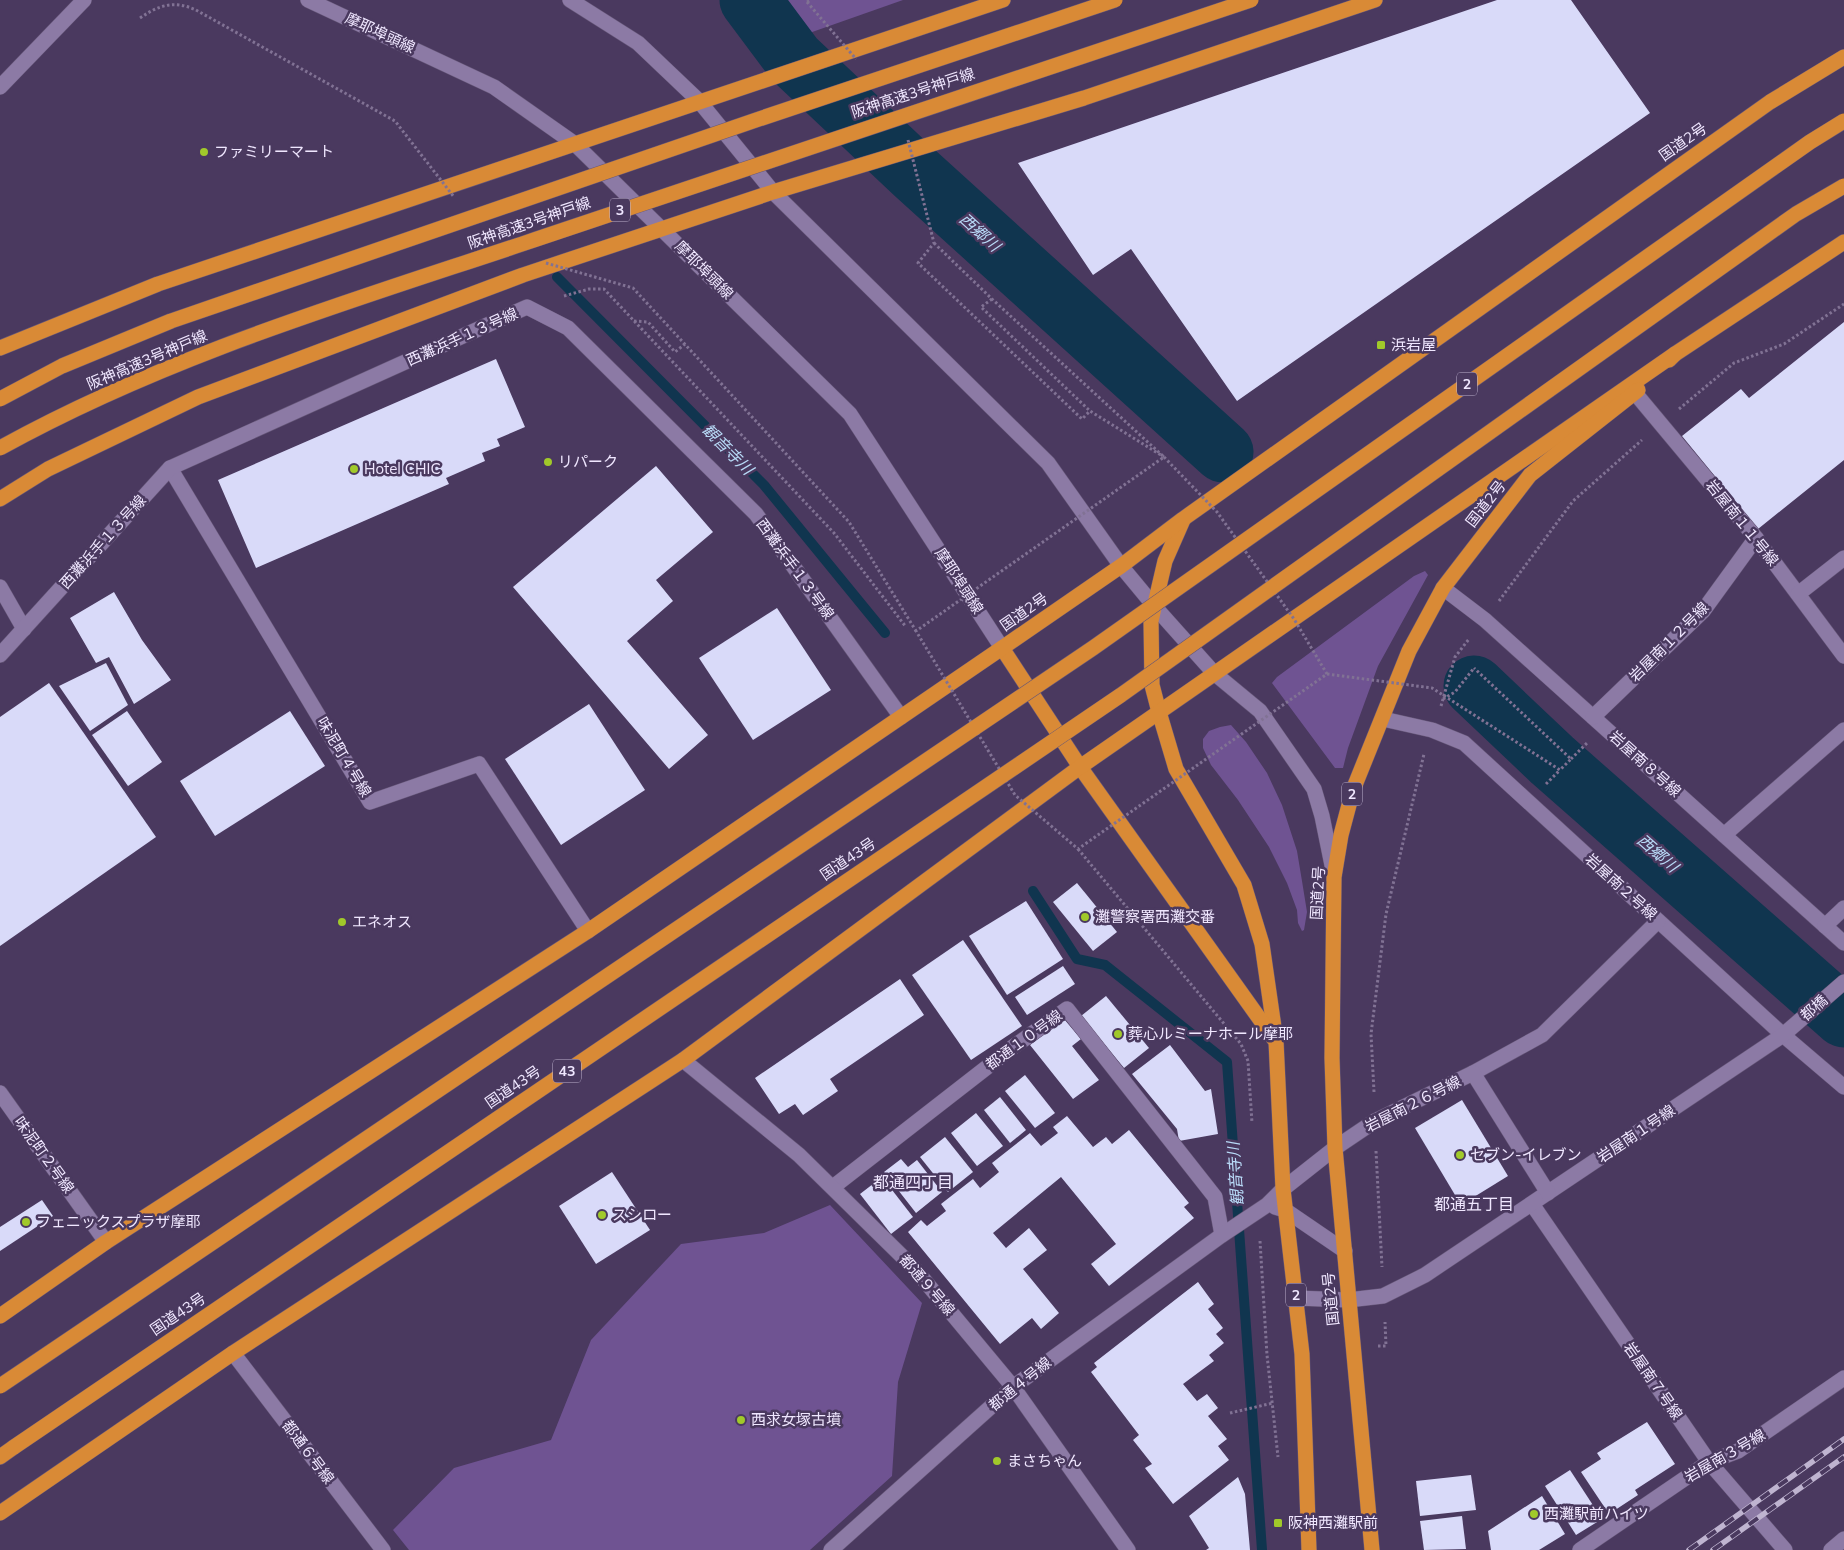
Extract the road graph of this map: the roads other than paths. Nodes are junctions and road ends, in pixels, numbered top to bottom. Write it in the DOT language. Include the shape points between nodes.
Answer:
graph roads {
  1 [pos="84,0"];
  2 [pos="308,0"];
  3 [pos="570,0"];
  4 [pos="1003,0"];
  5 [pos="1115,0"];
  6 [pos="1251,0"];
  7 [pos="1375,0"];
  8 [pos="1844,57"];
  9 [pos="0,87"];
  10 [pos="699,102"];
  11 [pos="1844,122"];
  12 [pos="575,144"];
  13 [pos="1844,186"];
  14 [pos="773,192"];
  15 [pos="662,228"];
  16 [pos="1844,242"];
  17 [pos="2,347"];
  18 [pos="1675,354"];
  19 [pos="1635,393"];
  20 [pos="0,399"];
  21 [pos="0,448"];
  22 [pos="170,468"];
  23 [pos="0,499"];
  24 [pos="1183,519"];
  25 [pos="1756,538"];
  26 [pos="1844,558"];
  27 [pos="1121,566"];
  28 [pos="0,587"];
  29 [pos="1443,588"];
  30 [pos="1798,594"];
  31 [pos="1154,607"];
  32 [pos="24,629"];
  33 [pos="1002,648"];
  34 [pos="0,654"];
  35 [pos="1844,656"];
  36 [pos="1214,673"];
  37 [pos="1158,712"];
  38 [pos="901,717"];
  39 [pos="1593,717"];
  40 [pos="1383,719"];
  41 [pos="1844,730"];
  42 [pos="1080,767"];
  43 [pos="1724,835"];
  44 [pos="1334,877"];
  45 [pos="1844,908"];
  46 [pos="1658,921"];
  47 [pos="1825,926"];
  48 [pos="588,930"];
  49 [pos="1844,943"];
  50 [pos="1844,982"];
  51 [pos="1783,1035"];
  52 [pos="1276,1041"];
  53 [pos="683,1060"];
  54 [pos="1473,1074"];
  55 [pos="1844,1087"];
  56 [pos="0,1093"];
  57 [pos="1335,1148"];
  58 [pos="833,1187"];
  59 [pos="1284,1189"];
  60 [pos="1548,1193"];
  61 [pos="1532,1204"];
  62 [pos="1262,1208"];
  63 [pos="1285,1210"];
  64 [pos="1222,1235"];
  65 [pos="106,1242"];
  66 [pos="1345,1251"];
  67 [pos="1296,1298"];
  68 [pos="1348,1300"];
  69 [pos="0,1316"];
  70 [pos="233,1353"];
  71 [pos="1844,1378"];
  72 [pos="0,1386"];
  73 [pos="1014,1387"];
  74 [pos="0,1457"];
  75 [pos="1709,1462"];
  76 [pos="0,1513"];
  77 [pos="1844,1539"];
  78 [pos="383,1550"];
  79 [pos="831,1550"];
  80 [pos="1128,1550"];
  81 [pos="1309,1550"];
  82 [pos="1372,1550"];
  83 [pos="1580,1550"];
  84 [pos="1785,1550"];
  85 [pos="1831,1550"];
  1 -- 9 [label="street"];
  2 -- 12 [label="street, 摩耶埠頭線" via="494,86"];
  3 -- 10 [label="street" via="638,43"];
  4 -- 10 [label="highway" via="858,54 762,80"];
  5 -- 20 [label="highway, 阪神高速3号神戸線, bridge" via="171,321 62,366"];
  6 -- 21 [label="highway, 阪神高速3号神戸線 / 3, bridge" via="277,326 155,373"];
  7 -- 14 [label="highway" via="1084,98"];
  8 -- 24 [label="highway, 国道2号" via="1770,102"];
  10 -- 12 [label="highway"];
  10 -- 14 [label="street"];
  11 -- 72 [label="highway, 2, bridge" via="1810,142 1092,648"];
  12 -- 15 [label="street, 摩耶埠頭線"];
  12 -- 17 [label="highway" via="158,284"];
  13 -- 74 [label="highway, 国道43号 / 43, bridge" via="1796,214 1121,695"];
  14 -- 15 [label="highway"];
  14 -- 27 [label="street" via="1048,463"];
  15 -- 23 [label="highway" via="523,274 198,397 48,469"];
  15 -- 33 [label="street, 摩耶埠頭線" via="850,414"];
  16 -- 18 [label="highway, 国道2号 / 2"];
  18 -- 19 [label="highway, 国道2号 / 2"];
  18 -- 36 [label="highway, 国道2号 / 2"];
  19 -- 25 [label="street, 岩屋南１１号線"];
  19 -- 29 [label="highway, 国道2号 / 2" via="1530,475"];
  22 -- 32 [label="street, 西灘浜手１３号線"];
  22 -- 38 [label="street, 西灘浜手１３号線" via="528,307 568,328 756,514"];
  22 -- 48 [label="street, 味泥町４号線" via="370,802 479,764"];
  24 -- 27 [label="highway, 国道2号"];
  24 -- 31 [label="highway, 2" via="1165,561"];
  25 -- 30 [label="street, 岩屋南１１号線"];
  25 -- 39 [label="street, 岩屋南１２号線" via="1703,611"];
  26 -- 30 [label="street"];
  27 -- 31 [label="street"];
  27 -- 33 [label="highway, 国道2号"];
  28 -- 32 [label="street"];
  29 -- 39 [label="street, 岩屋南８号線"];
  29 -- 40 [label="highway, 国道2号 / 2" via="1409,651"];
  30 -- 35 [label="street, 岩屋南１１号線"];
  31 -- 36 [label="street"];
  31 -- 37 [label="highway, 2" via="1151,621 1152,685"];
  32 -- 34 [label="street, 西灘浜手１３号線"];
  33 -- 38 [label="highway"];
  33 -- 42 [label="highway, 国道2号"];
  36 -- 37 [label="highway, 国道2号 / 2"];
  36 -- 44 [label="street" via="1260,710 1314,789"];
  37 -- 42 [label="highway, 国道2号 / 2"];
  37 -- 52 [label="highway, 2" via="1176,769 1244,885 1262,944"];
  38 -- 48 [label="highway"];
  39 -- 43 [label="street, 岩屋南８号線"];
  40 -- 44 [label="highway, 国道2号 / 2" via="1353,790"];
  40 -- 46 [label="street, 岩屋南２号線" via="1432,730 1464,743"];
  41 -- 43 [label="street"];
  42 -- 52 [label="highway, 国道2号"];
  42 -- 53 [label="highway"];
  43 -- 47 [label="street, 岩屋南８号線"];
  44 -- 57 [label="highway, 国道2号 / 2" via="1332,1058"];
  45 -- 47 [label="street"];
  46 -- 51 [label="street, 岩屋南２号線"];
  46 -- 54 [label="street" via="1542,1035"];
  47 -- 49 [label="street, 岩屋南８号線"];
  48 -- 65 [label="highway"];
  50 -- 51 [label="street, 都橋"];
  51 -- 55 [label="street, 岩屋南２号線"];
  51 -- 60 [label="street, 岩屋南１号線"];
  52 -- 59 [label="highway, 2"];
  53 -- 58 [label="street, 都通９号線" via="800,1155"];
  53 -- 70 [label="highway"];
  54 -- 57 [label="street, 岩屋南２６号線" via="1375,1121"];
  54 -- 60 [label="street, 岩屋南２６号線"];
  56 -- 65 [label="street, 味泥町２号線"];
  57 -- 59 [label="street, 岩屋南２６号線"];
  57 -- 66 [label="highway, 国道2号 / 2"];
  58 -- 64 [label="street, 都通１０号線" via="1066,1009 1215,1197"];
  58 -- 73 [label="street, 都通９号線" via="914,1268"];
  59 -- 62 [label="street, 都通４号線"];
  59 -- 63 [label="highway, 2"];
  60 -- 61 [label="street, 岩屋南１号線"];
  61 -- 68 [label="street, 岩屋南１号線" via="1425,1275 1383,1296"];
  61 -- 75 [label="street, 岩屋南７号線"];
  62 -- 63 [label="street"];
  62 -- 64 [label="street, 都通４号線"];
  63 -- 66 [label="street"];
  63 -- 67 [label="highway, 2"];
  64 -- 73 [label="street, 都通４号線"];
  65 -- 69 [label="highway"];
  66 -- 68 [label="highway, 国道2号 / 2"];
  67 -- 68 [label="street, 岩屋南１号線"];
  67 -- 81 [label="highway, 2" via="1302,1354"];
  68 -- 82 [label="highway, 国道2号 / 2"];
  70 -- 76 [label="highway"];
  70 -- 78 [label="street, 都通６号線"];
  71 -- 75 [label="street, 岩屋南３号線" via="1738,1451"];
  73 -- 79 [label="street, 都通４号線"];
  73 -- 80 [label="street, 都通９号線"];
  75 -- 83 [label="street, 岩屋南３号線"];
  75 -- 84 [label="street, 岩屋南７号線"];
  77 -- 85 [label="street"];
}
